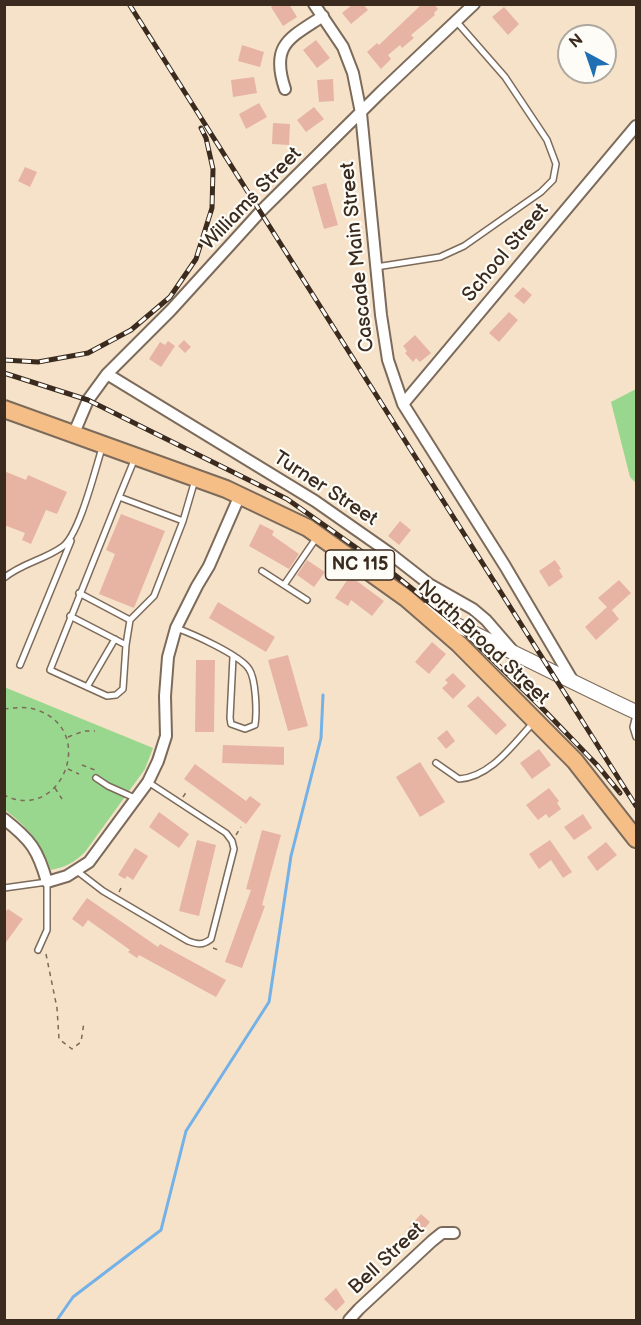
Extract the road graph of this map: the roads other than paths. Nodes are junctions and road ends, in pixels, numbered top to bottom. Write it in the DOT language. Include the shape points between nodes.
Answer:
graph roads {
  1 [pos="314,4"];
  2 [pos="474,4"];
  3 [pos="323,16"];
  4 [pos="456,21"];
  5 [pos="285,89"];
  6 [pos="361,113"];
  7 [pos="636,126"];
  8 [pos="376,267"];
  9 [pos="106,374"];
  10 [pos="403,404"];
  11 [pos="4,409"];
  12 [pos="74,433"];
  13 [pos="104,444"];
  14 [pos="135,456"];
  15 [pos="196,478"];
  16 [pos="240,495"];
  17 [pos="119,497"];
  18 [pos="183,521"];
  19 [pos="75,531"];
  20 [pos="318,536"];
  21 [pos="262,571"];
  22 [pos="4,578"];
  23 [pos="284,585"];
  24 [pos="79,593"];
  25 [pos="307,600"];
  26 [pos="414,605"];
  27 [pos="70,616"];
  28 [pos="130,620"];
  29 [pos="176,628"];
  30 [pos="115,639"];
  31 [pos="126,645"];
  32 [pos="512,650"];
  33 [pos="233,657"];
  34 [pos="20,665"];
  35 [pos="574,683"];
  36 [pos="87,687"];
  37 [pos="636,714"];
  38 [pos="535,721"];
  39 [pos="635,728"];
  40 [pos="636,737"];
  41 [pos="436,763"];
  42 [pos="96,778"];
  43 [pos="148,782"];
  44 [pos="137,799"];
  45 [pos="4,819"];
  46 [pos="636,838"];
  47 [pos="77,871"];
  48 [pos="47,882"];
  49 [pos="4,888"];
  50 [pos="38,950"];
  51 [pos="454,1233"];
  52 [pos="349,1320"];
  1 -- 3 [label="street, Cascade Main Street"];
  2 -- 4 [label="street, Williams Street"];
  3 -- 5 [label="street" via="283,47 279,59"];
  3 -- 6 [label="street, Cascade Main Street" via="343,47"];
  4 -- 6 [label="street, Williams Street"];
  4 -- 8 [label="lane" via="505,77 547,140 556,164 553,180 464,246 440,257"];
  6 -- 8 [label="street, Cascade Main Street"];
  6 -- 9 [label="street, Williams Street"];
  7 -- 10 [label="street, School Street"];
  8 -- 10 [label="street, Cascade Main Street" via="388,360"];
  9 -- 12 [label="street, Williams Street" via="88,400"];
  9 -- 32 [label="street, Turner Street" via="315,501 429,584 473,609"];
  10 -- 35 [label="street, Cascade Main Street"];
  11 -- 12 [label="main road, North Broad Street / NC 115"];
  12 -- 13 [label="main road, North Broad Street / NC 115"];
  13 -- 14 [label="main road, North Broad Street / NC 115"];
  13 -- 19 [label="lane"];
  14 -- 15 [label="main road, North Broad Street / NC 115"];
  14 -- 17 [label="lane"];
  15 -- 16 [label="main road, North Broad Street / NC 115"];
  15 -- 18 [label="lane"];
  16 -- 20 [label="main road, North Broad Street / NC 115"];
  16 -- 29 [label="street"];
  17 -- 18 [label="lane"];
  17 -- 24 [label="lane"];
  18 -- 28 [label="lane" via="154,596"];
  19 -- 22 [label="lane" via="65,546"];
  19 -- 34 [label="lane"];
  20 -- 23 [label="lane"];
  20 -- 26 [label="main road, North Broad Street / NC 115"];
  21 -- 23 [label="lane"];
  23 -- 25 [label="lane"];
  24 -- 27 [label="lane"];
  24 -- 28 [label="lane"];
  26 -- 32 [label="street"];
  26 -- 38 [label="main road, North Broad Street / NC 115"];
  27 -- 30 [label="lane"];
  27 -- 36 [label="lane" via="50,670"];
  28 -- 31 [label="lane"];
  29 -- 33 [label="lane"];
  29 -- 43 [label="street" via="168,657 166,736"];
  30 -- 31 [label="lane"];
  30 -- 36 [label="lane"];
  31 -- 36 [label="lane" via="120,693 107,696"];
  32 -- 35 [label="street"];
  33 -- 33 [label="lane" via="251,672 257,713 255,724 245,729 231,724"];
  35 -- 37 [label="street"];
  37 -- 39 [label="lane"];
  38 -- 41 [label="lane" via="487,770 471,778 459,779"];
  38 -- 46 [label="main road, North Broad Street / NC 115" via="575,761"];
  39 -- 40 [label="lane"];
  42 -- 44 [label="lane"];
  43 -- 44 [label="street"];
  43 -- 47 [label="lane" via="226,833 232,841 234,849 211,939 197,944 188,940 103,891"];
  44 -- 47 [label="street" via="89,862"];
  45 -- 48 [label="street" via="33,846"];
  47 -- 48 [label="street"];
  48 -- 49 [label="lane"];
  48 -- 50 [label="lane" via="46,930"];
  51 -- 52 [label="street, Bell Street" via="442,1233 432,1241"];
}
